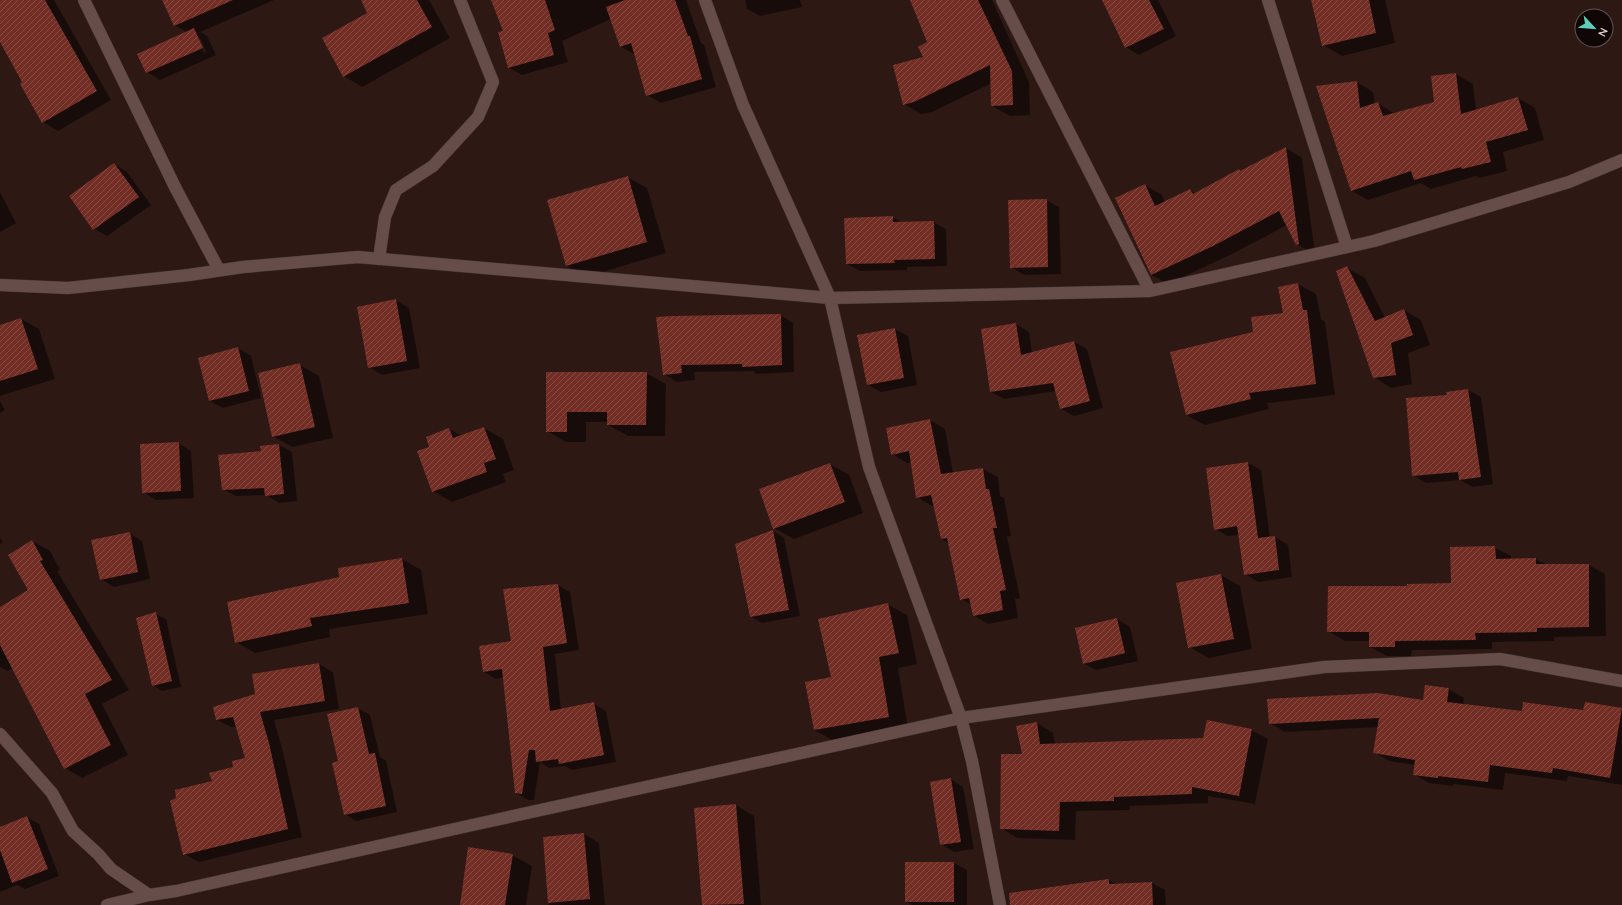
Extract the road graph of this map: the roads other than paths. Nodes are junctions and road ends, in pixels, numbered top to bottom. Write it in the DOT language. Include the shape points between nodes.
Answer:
graph roads {
  1 [pos="84,0"];
  2 [pos="460,0"];
  3 [pos="704,0"];
  4 [pos="1002,0"];
  5 [pos="1268,0"];
  6 [pos="1622,160"];
  7 [pos="1347,247"];
  8 [pos="379,258"];
  9 [pos="219,270"];
  10 [pos="0,285"];
  11 [pos="1150,291"];
  12 [pos="830,298"];
  13 [pos="1622,680"];
  14 [pos="960,718"];
  15 [pos="0,734"];
  16 [pos="149,895"];
  17 [pos="107,905"];
  18 [pos="1000,905"];
  1 -- 9 [label="street" via="176,189"];
  2 -- 8 [label="street" via="492,82 478,116 433,166 396,190 385,217"];
  3 -- 12 [label="street" via="743,105"];
  4 -- 11 [label="street"];
  5 -- 7 [label="street"];
  6 -- 7 [label="street" via="1569,182"];
  7 -- 11 [label="street"];
  8 -- 9 [label="street" via="358,257"];
  8 -- 12 [label="street"];
  9 -- 10 [label="street" via="68,288"];
  11 -- 12 [label="street"];
  12 -- 14 [label="street" via="869,467"];
  13 -- 14 [label="street" via="1500,659 1324,667"];
  14 -- 16 [label="street"];
  14 -- 18 [label="street" via="972,761"];
  15 -- 16 [label="street" via="52,793 73,831 111,869"];
  16 -- 17 [label="street"];
}
